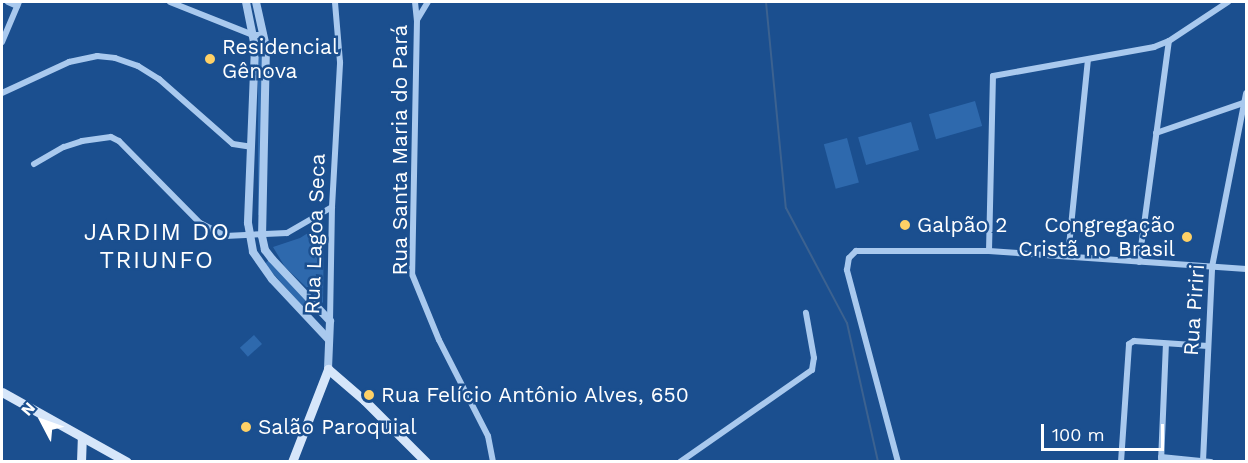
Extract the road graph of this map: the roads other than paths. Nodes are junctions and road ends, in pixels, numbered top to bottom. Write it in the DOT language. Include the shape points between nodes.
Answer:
graph roads {
  1 [pos="8,2"];
  2 [pos="171,2"];
  3 [pos="246,2"];
  4 [pos="256,2"];
  5 [pos="335,2"];
  6 [pos="415,2"];
  7 [pos="428,2"];
  8 [pos="1228,2"];
  9 [pos="18,4"];
  10 [pos="417,20"];
  11 [pos="253,35"];
  12 [pos="264,35"];
  13 [pos="1168,41"];
  14 [pos="2,42"];
  15 [pos="1088,60"];
  16 [pos="2,93"];
  17 [pos="1246,93"];
  18 [pos="1245,102"];
  19 [pos="1156,133"];
  20 [pos="251,147"];
  21 [pos="34,164"];
  22 [pos="332,207"];
  23 [pos="262,236"];
  24 [pos="250,237"];
  25 [pos="989,251"];
  26 [pos="1068,256"];
  27 [pos="1139,262"];
  28 [pos="1212,267"];
  29 [pos="1246,269"];
  30 [pos="806,313"];
  31 [pos="330,321"];
  32 [pos="329,340"];
  33 [pos="1166,344"];
  34 [pos="1208,346"];
  35 [pos="328,369"];
  36 [pos="2,392"];
  37 [pos="82,438"];
  38 [pos="1161,459"];
  39 [pos="1203,460"];
  40 [pos="81,462"];
  41 [pos="127,462"];
  42 [pos="292,462"];
  43 [pos="426,462"];
  44 [pos="493,462"];
  45 [pos="680,462"];
  46 [pos="898,462"];
  47 [pos="1121,462"];
  48 [pos="1211,462"];
  1 -- 9 [label="street"];
  2 -- 11 [label="street"];
  3 -- 11 [label="street"];
  4 -- 12 [label="street"];
  5 -- 22 [label="street, Rua Lagoa Seca" via="340,62"];
  6 -- 10 [label="street, Rua Santa Maria do Pará"];
  7 -- 10 [label="street"];
  8 -- 13 [label="street"];
  9 -- 14 [label="street"];
  10 -- 44 [label="street, Rua Santa Maria do Pará" via="412,274 439,340 488,436"];
  11 -- 12 [label="street"];
  11 -- 20 [label="street"];
  12 -- 23 [label="street"];
  13 -- 15 [label="street"];
  13 -- 19 [label="street"];
  15 -- 25 [label="street" via="993,76"];
  15 -- 26 [label="street"];
  16 -- 20 [label="street" via="69,62 97,56 115,58 159,79 233,144"];
  17 -- 18 [label="street, Rua Piriri"];
  18 -- 19 [label="street"];
  18 -- 28 [label="street, Rua Piriri"];
  19 -- 27 [label="street"];
  20 -- 24 [label="street"];
  21 -- 24 [label="street" via="81,141 111,137 200,223 225,236"];
  22 -- 23 [label="street" via="296,230"];
  22 -- 31 [label="street, Rua Lagoa Seca"];
  23 -- 24 [label="street"];
  23 -- 31 [label="street" via="272,259"];
  24 -- 32 [label="street" via="261,266"];
  25 -- 26 [label="street"];
  25 -- 46 [label="street" via="856,251 849,258 847,270"];
  26 -- 27 [label="street"];
  27 -- 28 [label="street"];
  28 -- 29 [label="street"];
  28 -- 34 [label="street, Rua Piriri"];
  30 -- 45 [label="street" via="814,358 812,370"];
  31 -- 32 [label="street, Rua Lagoa Seca"];
  32 -- 35 [label="street, Rua Lagoa Seca"];
  33 -- 34 [label="street"];
  33 -- 38 [label="street"];
  33 -- 47 [label="street" via="1129,344"];
  34 -- 39 [label="street, Rua Piriri"];
  35 -- 42 [label="main road, Rua Lagoa Seca"];
  35 -- 43 [label="main road"];
  36 -- 37 [label="main road"];
  37 -- 40 [label="main road"];
  37 -- 41 [label="main road"];
  38 -- 39 [label="street"];
  39 -- 48 [label="street"];
}
